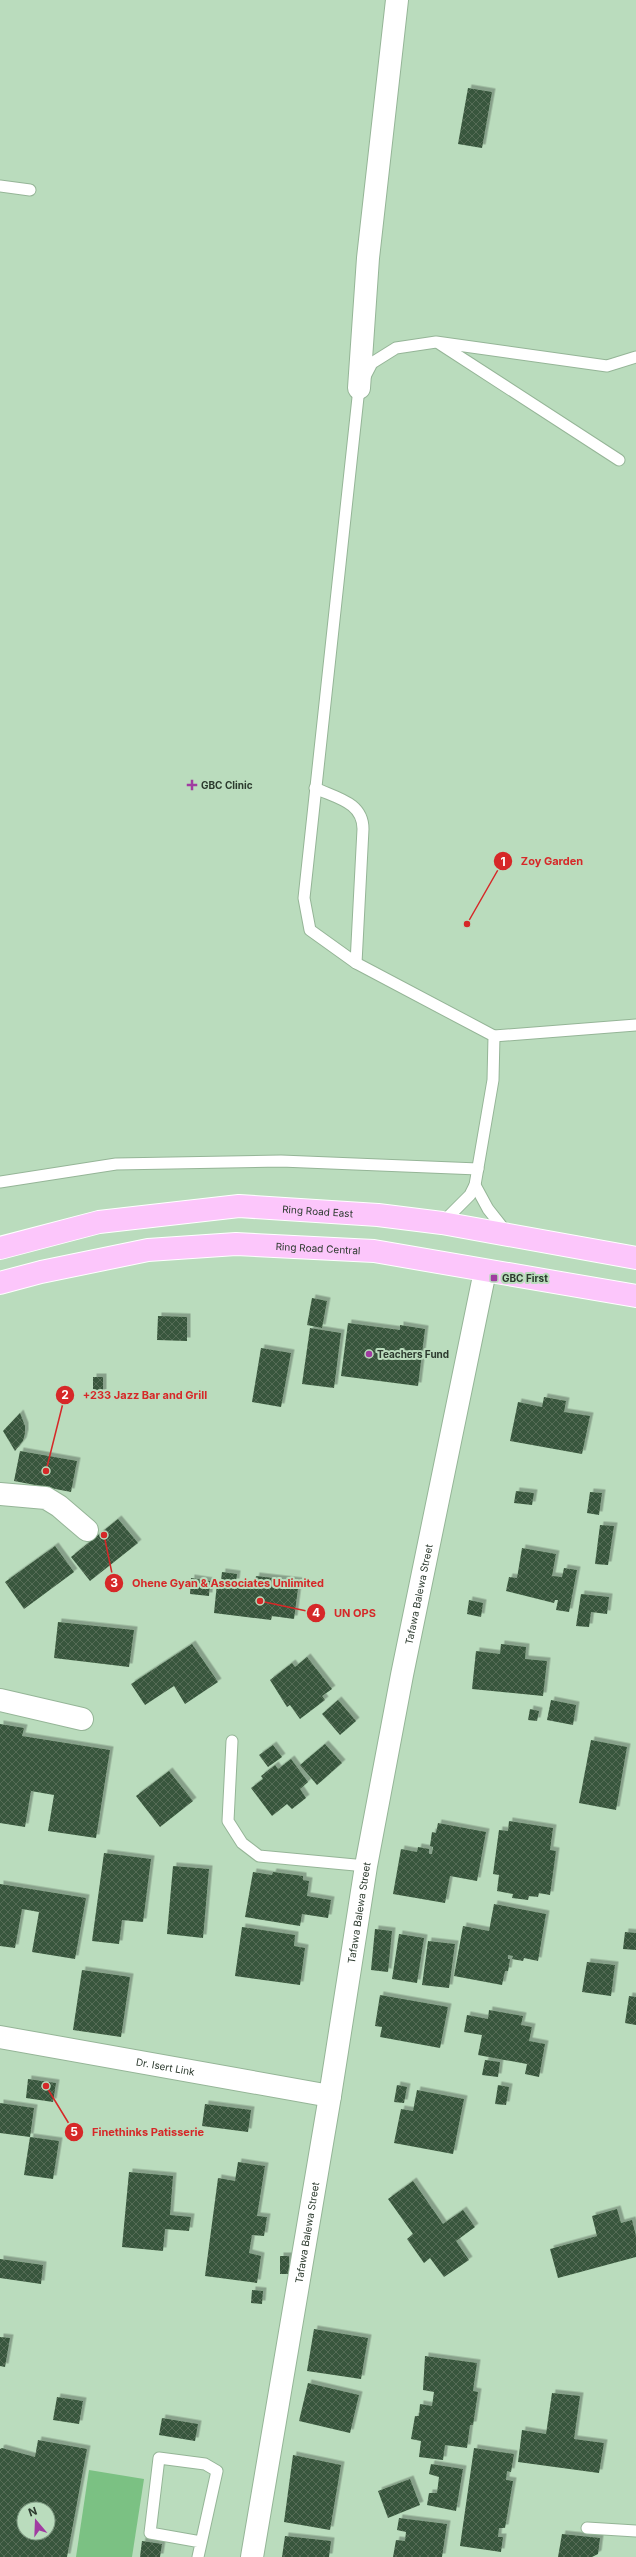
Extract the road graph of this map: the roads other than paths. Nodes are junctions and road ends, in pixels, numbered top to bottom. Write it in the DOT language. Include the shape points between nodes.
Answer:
graph roads {
  1 [pos="397,0"];
  2 [pos="0,186"];
  3 [pos="30,190"];
  4 [pos="436,342"];
  5 [pos="636,357"];
  6 [pos="359,388"];
  7 [pos="619,460"];
  8 [pos="316,788"];
  9 [pos="356,964"];
  10 [pos="636,1025"];
  11 [pos="494,1036"];
  12 [pos="478,1169"];
  13 [pos="0,1182"];
  14 [pos="475,1185"];
  15 [pos="442,1223"];
  16 [pos="510,1236"];
  17 [pos="0,1248"];
  18 [pos="636,1258"];
  19 [pos="485,1271"];
  20 [pos="0,1283"];
  21 [pos="636,1296"];
  22 [pos="0,1494"];
  23 [pos="88,1530"];
  24 [pos="0,1700"];
  25 [pos="82,1720"];
  26 [pos="232,1741"];
  27 [pos="366,1866"];
  28 [pos="0,2037"];
  29 [pos="330,2096"];
  30 [pos="588,2528"];
  31 [pos="636,2531"];
  32 [pos="201,2542"];
  33 [pos="198,2557"];
  34 [pos="252,2557"];
  1 -- 6 [label="street" via="368,258"];
  2 -- 3 [label="lane"];
  4 -- 5 [label="lane" via="607,366"];
  4 -- 6 [label="lane" via="396,348 372,363"];
  4 -- 7 [label="lane"];
  6 -- 8 [label="lane"];
  8 -- 9 [label="lane" via="304,898 310,930"];
  8 -- 9 [label="lane" via="354,807 362,815"];
  9 -- 11 [label="lane"];
  10 -- 11 [label="lane"];
  11 -- 12 [label="lane" via="493,1080"];
  12 -- 13 [label="lane" via="281,1161 116,1164"];
  12 -- 14 [label="lane"];
  14 -- 15 [label="lane" via="470,1195"];
  14 -- 16 [label="lane" via="488,1209"];
  15 -- 16 [label="main road, Ring Road East"];
  15 -- 17 [label="main road, Ring Road East" via="378,1215 239,1206 100,1222"];
  16 -- 18 [label="main road, Ring Road East"];
  19 -- 20 [label="main road, Ring Road Central" via="374,1251 236,1244 148,1250"];
  19 -- 21 [label="main road, Ring Road Central"];
  19 -- 27 [label="street, Tafawa Balewa Street" via="402,1675"];
  22 -- 23 [label="street" via="46,1498 60,1506"];
  24 -- 25 [label="street"];
  26 -- 27 [label="lane" via="228,1821 242,1843 259,1856"];
  27 -- 29 [label="street, Tafawa Balewa Street"];
  28 -- 29 [label="street, Dr. Isert Link"];
  29 -- 34 [label="street, Tafawa Balewa Street"];
  30 -- 31 [label="lane"];
  32 -- 32 [label="lane" via="217,2471 205,2464 159,2458 150,2533"];
  32 -- 33 [label="lane"];
}
